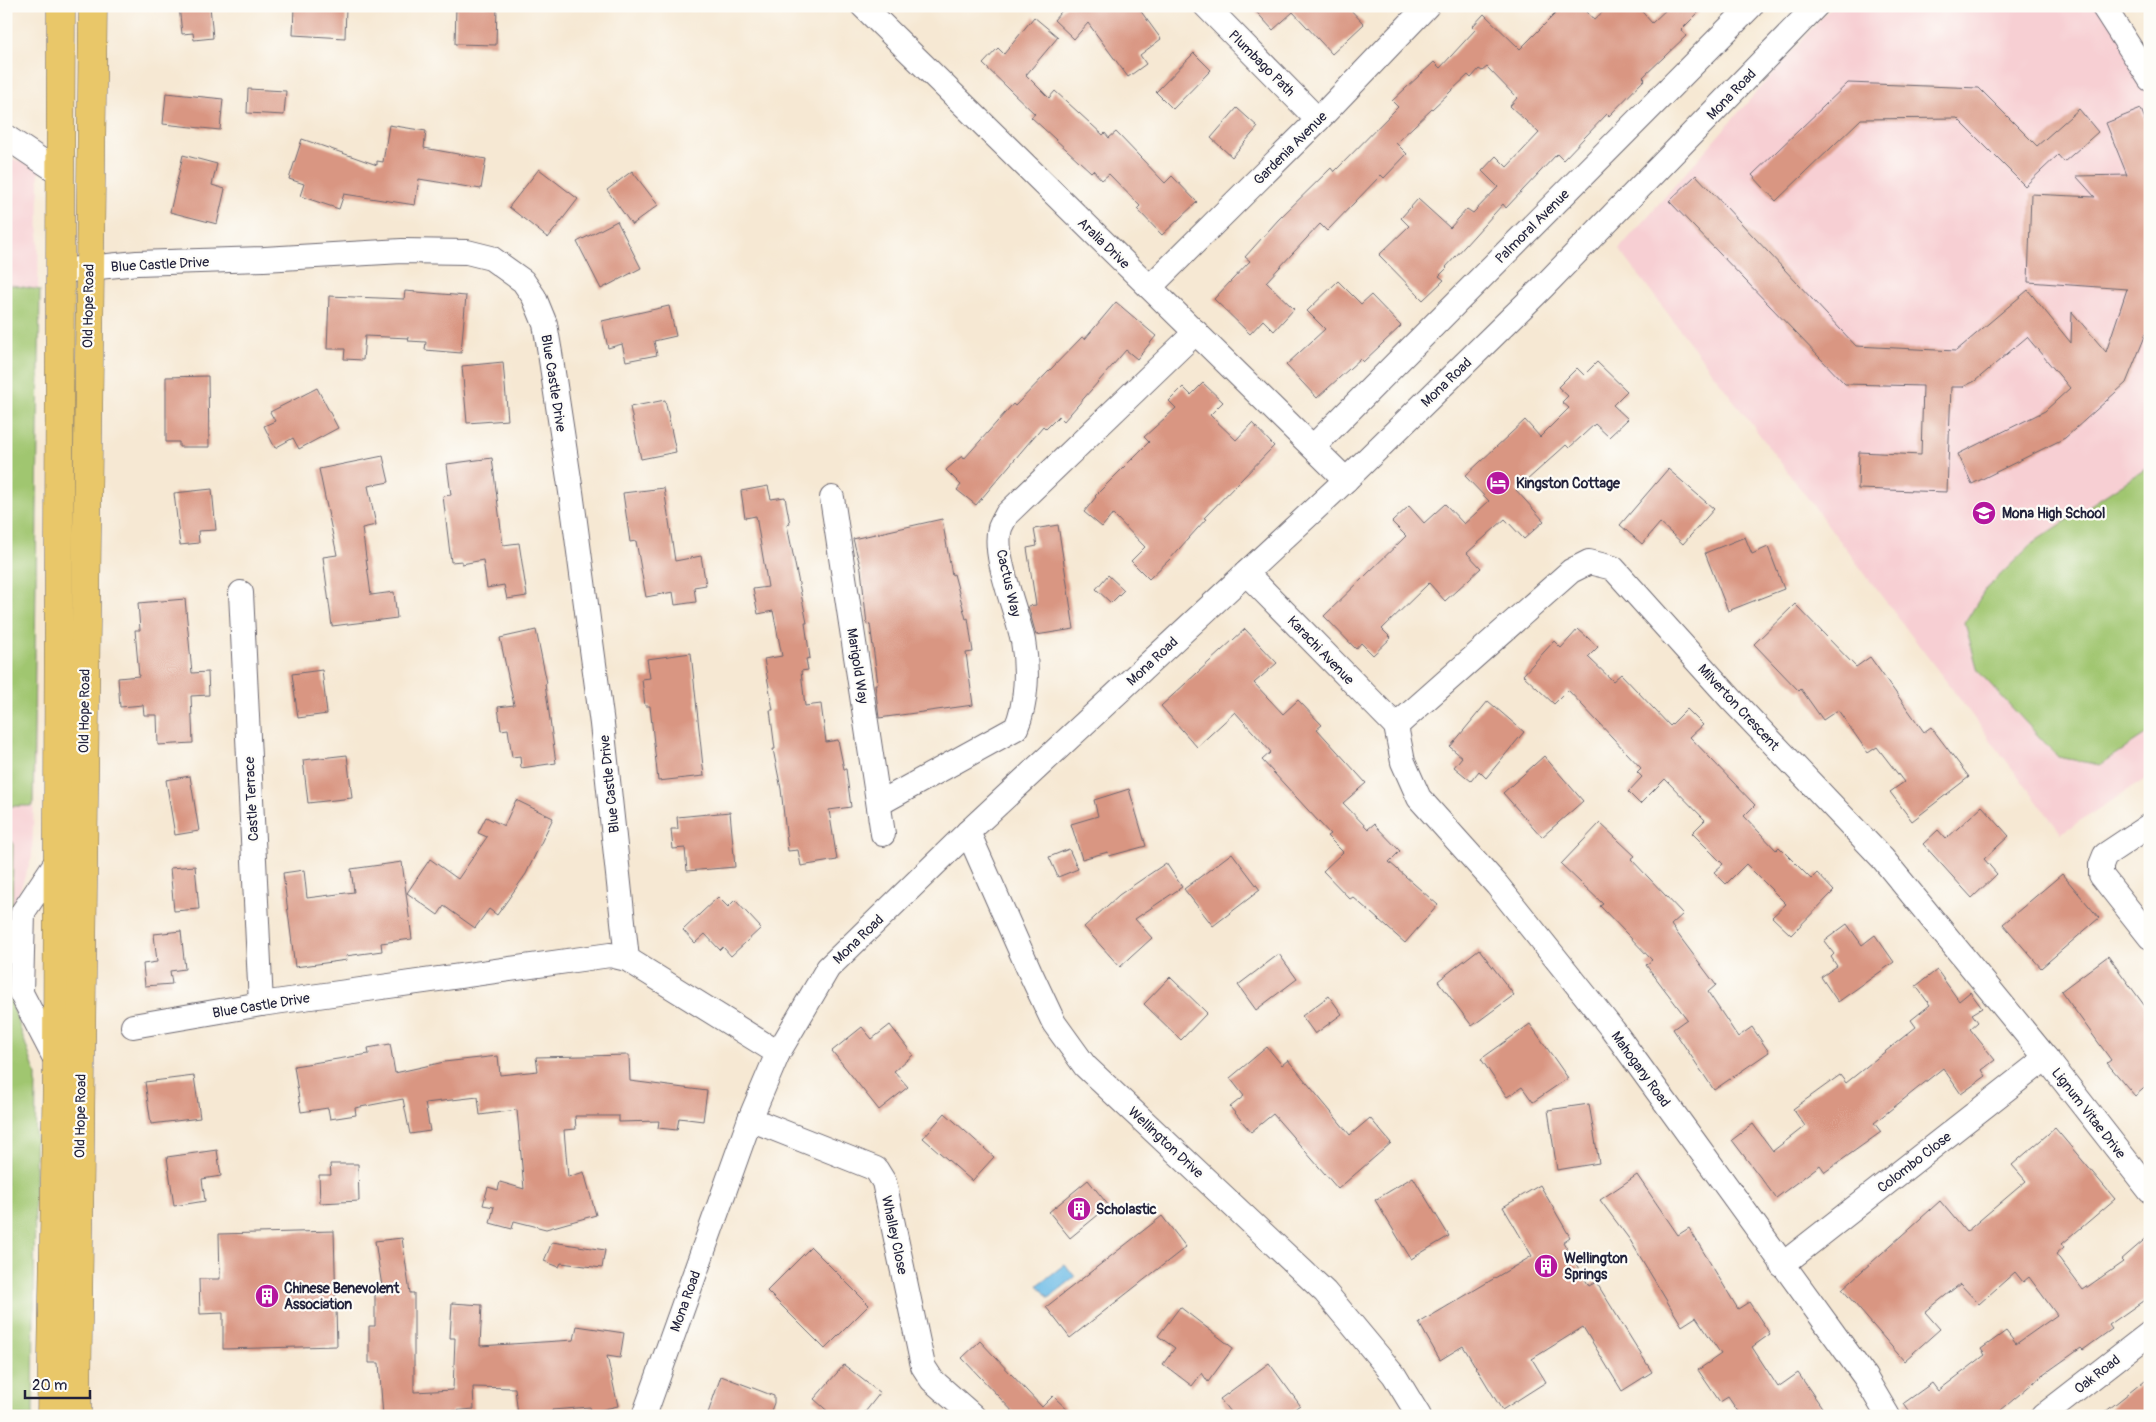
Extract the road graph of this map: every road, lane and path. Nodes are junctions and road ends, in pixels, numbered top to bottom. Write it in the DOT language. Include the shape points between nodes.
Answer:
graph roads {
  1 [pos="61,6"];
  2 [pos="92,6"];
  3 [pos="863,6"];
  4 [pos="1206,6"];
  5 [pos="1427,6"];
  6 [pos="1751,6"];
  7 [pos="1816,6"];
  8 [pos="2103,6"];
  9 [pos="2150,79"];
  10 [pos="1318,120"];
  11 [pos="6,137"];
  12 [pos="60,173"];
  13 [pos="88,269"];
  14 [pos="60,271"];
  15 [pos="1150,287"];
  16 [pos="1196,332"];
  17 [pos="1313,446"];
  18 [pos="1346,480"];
  19 [pos="832,498"];
  20 [pos="1246,573"];
  21 [pos="241,593"];
  22 [pos="1396,726"];
  23 [pos="880,803"];
  24 [pos="2150,825"];
  25 [pos="968,832"];
  26 [pos="883,834"];
  27 [pos="57,861"];
  28 [pos="2150,937"];
  29 [pos="627,959"];
  30 [pos="261,1004"];
  31 [pos="133,1026"];
  32 [pos="778,1053"];
  33 [pos="2046,1058"];
  34 [pos="57,1062"];
  35 [pos="750,1119"];
  36 [pos="2150,1191"];
  37 [pos="1782,1265"];
  38 [pos="2150,1333"];
  39 [pos="51,1416"];
  40 [pos="77,1416"];
  41 [pos="644,1416"];
  42 [pos="973,1416"];
  43 [pos="1419,1416"];
  44 [pos="1888,1416"];
  45 [pos="2044,1416"];
  1 -- 12 [label="main road, Old Hope Road"];
  2 -- 13 [label="main road, Old Hope Road"];
  3 -- 15 [label="street, Aralia Drive"];
  4 -- 10 [label="street, Plumbago Path"];
  5 -- 10 [label="street, Gardenia Avenue"];
  6 -- 17 [label="street, Palmoral Avenue"];
  7 -- 18 [label="street, Mona Road" via="1543,287"];
  8 -- 9 [label="street"];
  10 -- 15 [label="street, Gardenia Avenue"];
  11 -- 12 [label="street"];
  12 -- 14 [label="main road, Old Hope Road"];
  13 -- 14 [label="street, Blue Castle Drive"];
  13 -- 29 [label="street, Blue Castle Drive" via="137,263 402,251 467,252 491,258 523,281 534,297 545,324 571,492 602,724"];
  13 -- 40 [label="main road, Old Hope Road"];
  14 -- 27 [label="main road, Old Hope Road"];
  15 -- 16 [label="street, Aralia Drive"];
  16 -- 17 [label="street, Aralia Drive"];
  16 -- 23 [label="street, Cactus Way" via="1007,514 1000,529 999,551 1023,642 1023,713 1016,728"];
  17 -- 18 [label="street, Aralia Drive"];
  18 -- 20 [label="street, Mona Road"];
  19 -- 23 [label="street, Marigold Way"];
  20 -- 22 [label="street, Karachi Avenue"];
  20 -- 25 [label="street, Mona Road"];
  21 -- 30 [label="street, Castle Terrace"];
  22 -- 33 [label="street, Milverton Crescent" via="1570,571 1589,562 1613,568 1731,699 1883,859"];
  22 -- 37 [label="street, Mahogany Road" via="1403,762 1419,798 1497,885 1613,1030"];
  23 -- 26 [label="street, Marigold Way"];
  24 -- 28 [label="street" via="2105,855 2101,875"];
  25 -- 32 [label="street, Mona Road" via="828,968"];
  25 -- 43 [label="street, Wellington Drive" via="1054,1023 1085,1066 1325,1292 1394,1375"];
  27 -- 34 [label="main road, Old Hope Road"];
  27 -- 34 [label="street" via="24,912 21,993"];
  29 -- 30 [label="street, Blue Castle Drive" via="610,955 588,956"];
  29 -- 32 [label="street, Blue Castle Drive"];
  30 -- 31 [label="street, Blue Castle Drive"];
  32 -- 35 [label="street, Mona Road"];
  33 -- 36 [label="street, Lignum Vitae Drive"];
  33 -- 37 [label="street, Colombo Close"];
  34 -- 39 [label="main road, Old Hope Road"];
  35 -- 41 [label="street, Mona Road"];
  35 -- 42 [label="street, Whalley Close" via="876,1169 884,1182 924,1366 932,1380"];
  37 -- 44 [label="street, Mahogany Road" via="1865,1377"];
  38 -- 45 [label="street, Oak Road"];
}
